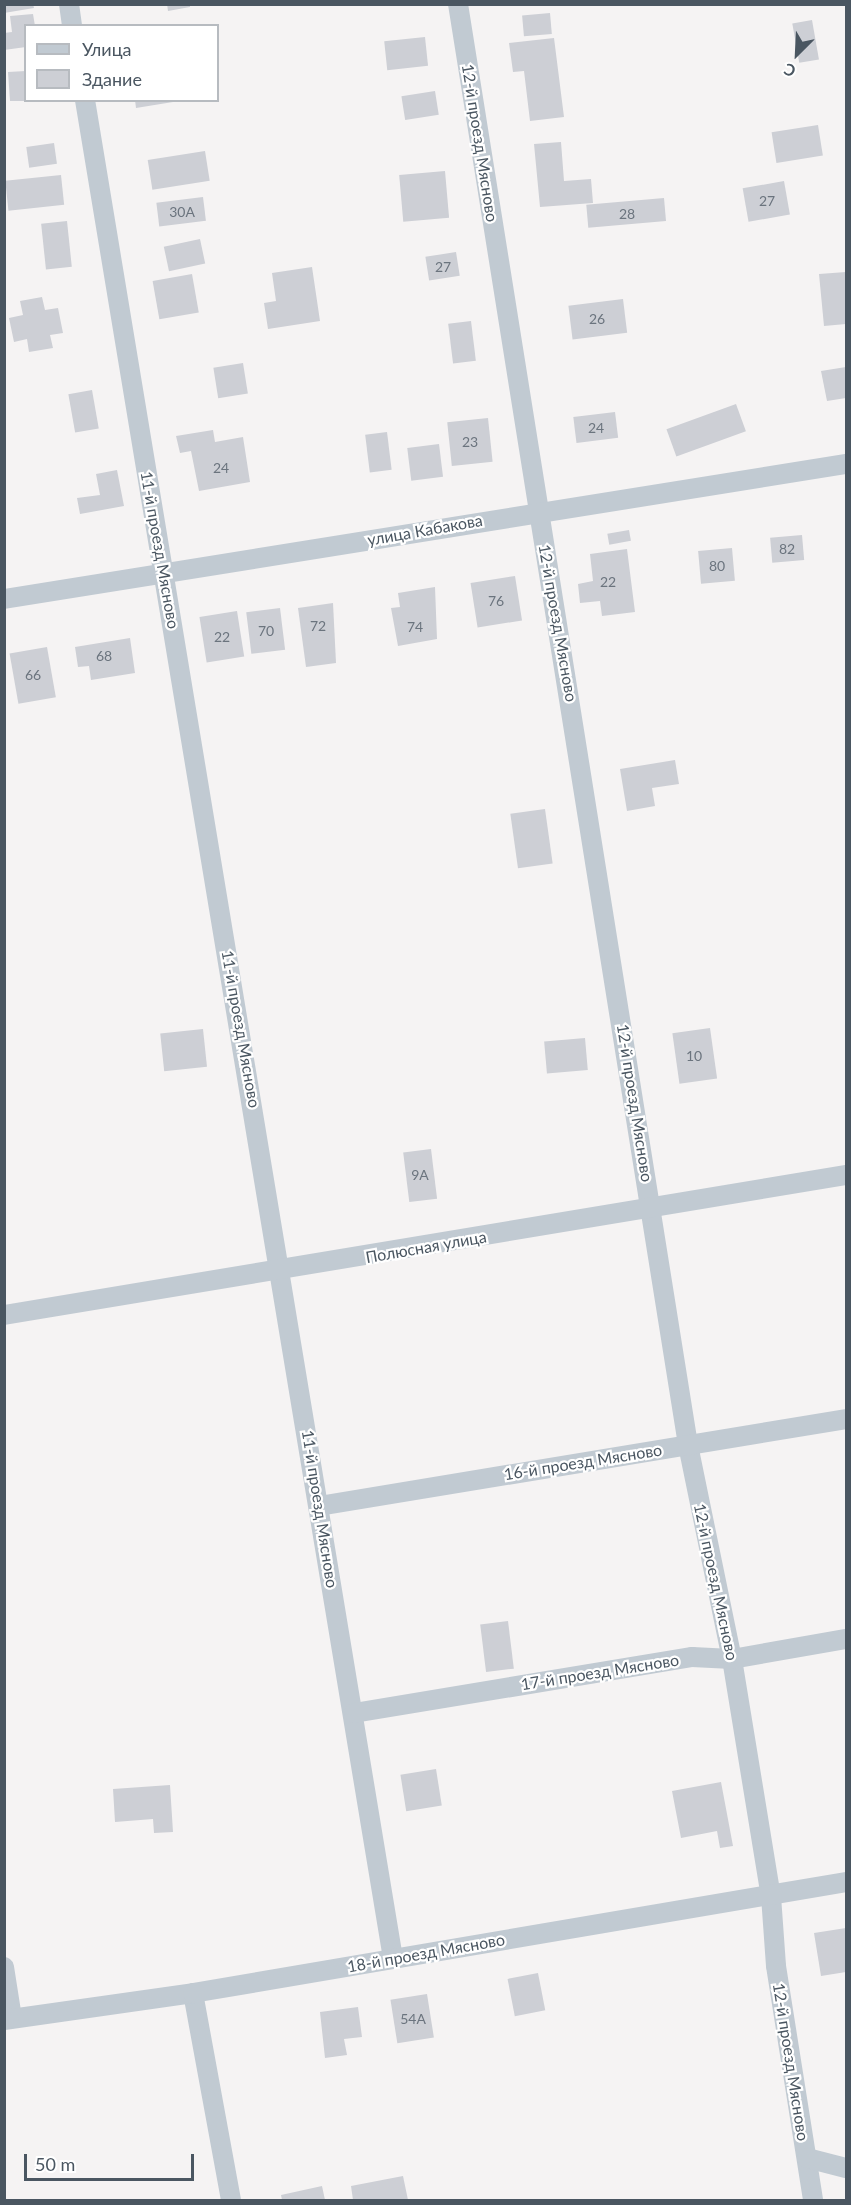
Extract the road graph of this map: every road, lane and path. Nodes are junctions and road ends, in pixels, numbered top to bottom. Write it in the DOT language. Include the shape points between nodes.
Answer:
graph roads {
  1 [pos="69,4"];
  2 [pos="458,4"];
  3 [pos="72,24"];
  4 [pos="85,102"];
  5 [pos="846,464"];
  6 [pos="538,510"];
  7 [pos="165,575"];
  8 [pos="4,599"];
  9 [pos="846,1175"];
  10 [pos="651,1206"];
  11 [pos="282,1273"];
  12 [pos="4,1315"];
  13 [pos="846,1419"];
  14 [pos="688,1445"];
  15 [pos="319,1506"];
  16 [pos="846,1639"];
  17 [pos="732,1659"];
  18 [pos="354,1713"];
  19 [pos="846,1882"];
  20 [pos="771,1896"];
  21 [pos="393,1958"];
  22 [pos="4,1967"];
  23 [pos="193,1993"];
  24 [pos="8,2019"];
  25 [pos="807,2158"];
  26 [pos="846,2168"];
  27 [pos="231,2200"];
  28 [pos="813,2200"];
  1 -- 3 [label="street"];
  2 -- 6 [label="street, 12-й проезд Мясново"];
  4 -- 7 [label="street, 11-й проезд Мясново"];
  5 -- 6 [label="street, улица Кабакова"];
  6 -- 7 [label="street, улица Кабакова"];
  6 -- 10 [label="street, 12-й проезд Мясново"];
  7 -- 8 [label="street, улица Кабакова"];
  7 -- 11 [label="street, 11-й проезд Мясново"];
  9 -- 10 [label="street, Полюсная улица"];
  10 -- 11 [label="street, Полюсная улица"];
  10 -- 14 [label="street, 12-й проезд Мясново"];
  11 -- 12 [label="street, Полюсная улица"];
  11 -- 15 [label="street, 11-й проезд Мясново"];
  13 -- 14 [label="street, 16-й проезд Мясново"];
  14 -- 15 [label="street, 16-й проезд Мясново"];
  14 -- 17 [label="street, 12-й проезд Мясново"];
  15 -- 18 [label="street, 11-й проезд Мясново"];
  16 -- 17 [label="street, 17-й проезд Мясново"];
  17 -- 18 [label="street, 17-й проезд Мясново" via="692,1657"];
  17 -- 20 [label="street, 12-й проезд Мясново"];
  18 -- 21 [label="street, 11-й проезд Мясново"];
  19 -- 20 [label="street, 18-й проезд Мясново"];
  20 -- 21 [label="street, 18-й проезд Мясново"];
  20 -- 25 [label="street, 12-й проезд Мясново" via="776,1966"];
  21 -- 23 [label="street, 18-й проезд Мясново"];
  22 -- 24 [label="street"];
  23 -- 24 [label="street, 18-й проезд Мясново"];
  23 -- 27 [label="street"];
  25 -- 26 [label="street"];
  25 -- 28 [label="street, 12-й проезд Мясново"];
}
